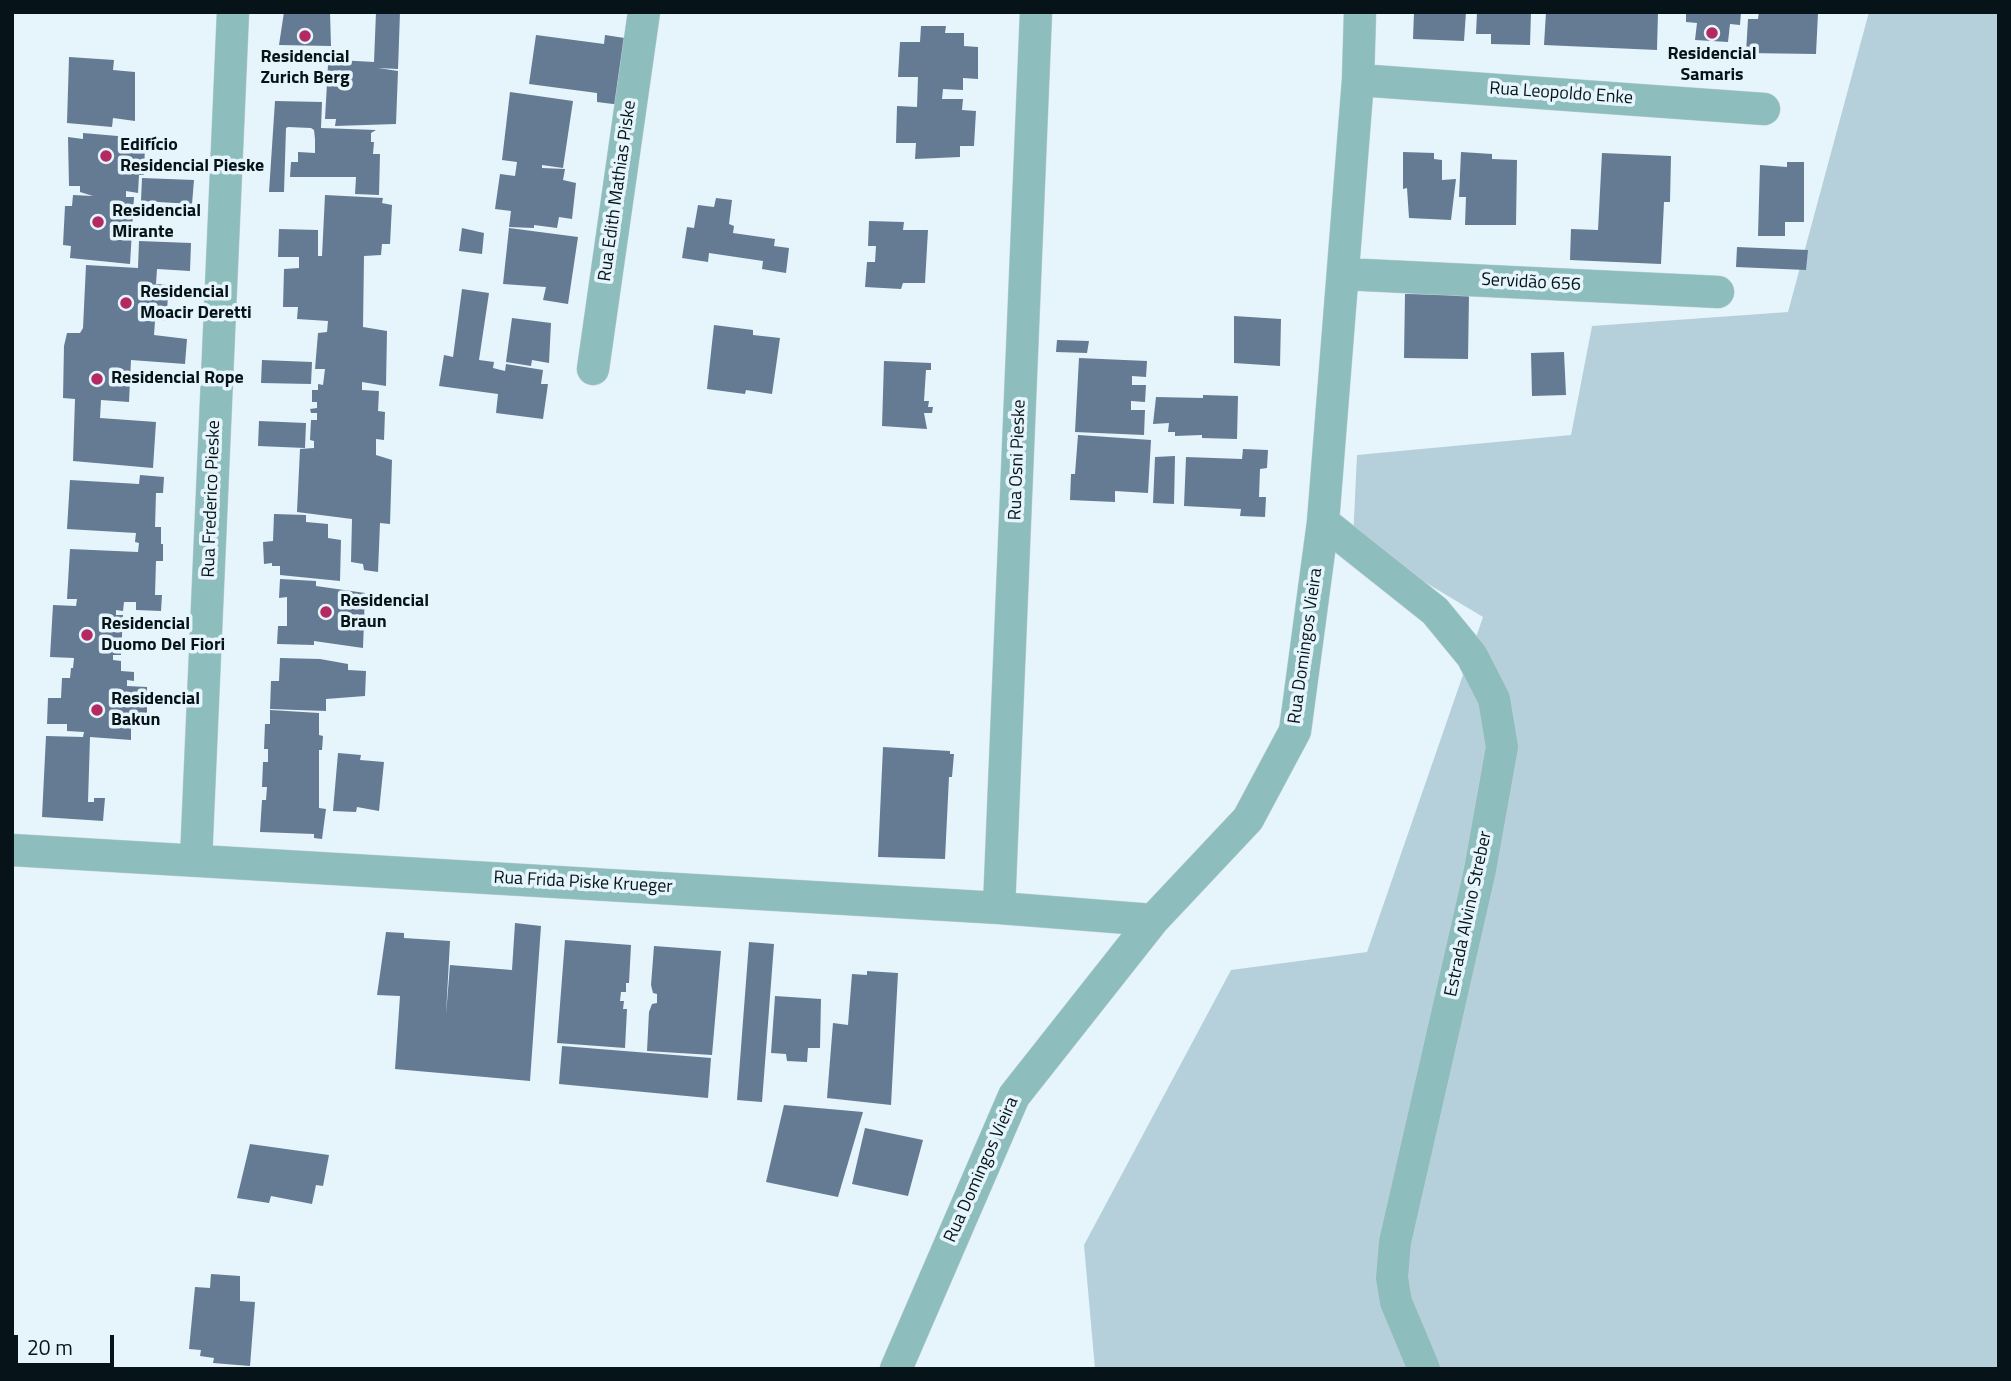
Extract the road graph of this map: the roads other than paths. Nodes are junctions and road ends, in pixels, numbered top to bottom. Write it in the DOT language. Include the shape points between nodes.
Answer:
graph roads {
  1 [pos="233,12"];
  2 [pos="644,12"];
  3 [pos="1036,12"];
  4 [pos="1360,12"];
  5 [pos="1358,80"];
  6 [pos="1764,109"];
  7 [pos="1343,274"];
  8 [pos="1718,292"];
  9 [pos="593,369"];
  10 [pos="1323,522"];
  11 [pos="12,850"];
  12 [pos="196,860"];
  13 [pos="999,908"];
  14 [pos="1153,920"];
  15 [pos="896,1369"];
  16 [pos="1424,1369"];
  1 -- 12 [label="street, Rua Frederico Pieske"];
  2 -- 9 [label="street, Rua Edith Mathias Piske"];
  3 -- 13 [label="street, Rua Osni Pieske"];
  4 -- 5 [label="street, Rua Domingos Vieira"];
  5 -- 6 [label="street, Rua Leopoldo Enke"];
  5 -- 7 [label="street, Rua Domingos Vieira"];
  7 -- 8 [label="street, Servidão 656"];
  7 -- 10 [label="street, Rua Domingos Vieira"];
  10 -- 14 [label="street, Rua Domingos Vieira" via="1295,731 1248,819"];
  10 -- 16 [label="street, Estrada Alvino Streber" via="1435,611 1472,656 1494,699 1502,747 1480,870 1395,1242 1392,1278 1396,1302"];
  11 -- 12 [label="street, Rua Frida Piske Krueger"];
  12 -- 13 [label="street, Rua Frida Piske Krueger"];
  13 -- 14 [label="street, Rua Frida Piske Krueger"];
  14 -- 15 [label="street, Rua Domingos Vieira" via="1014,1096"];
}
